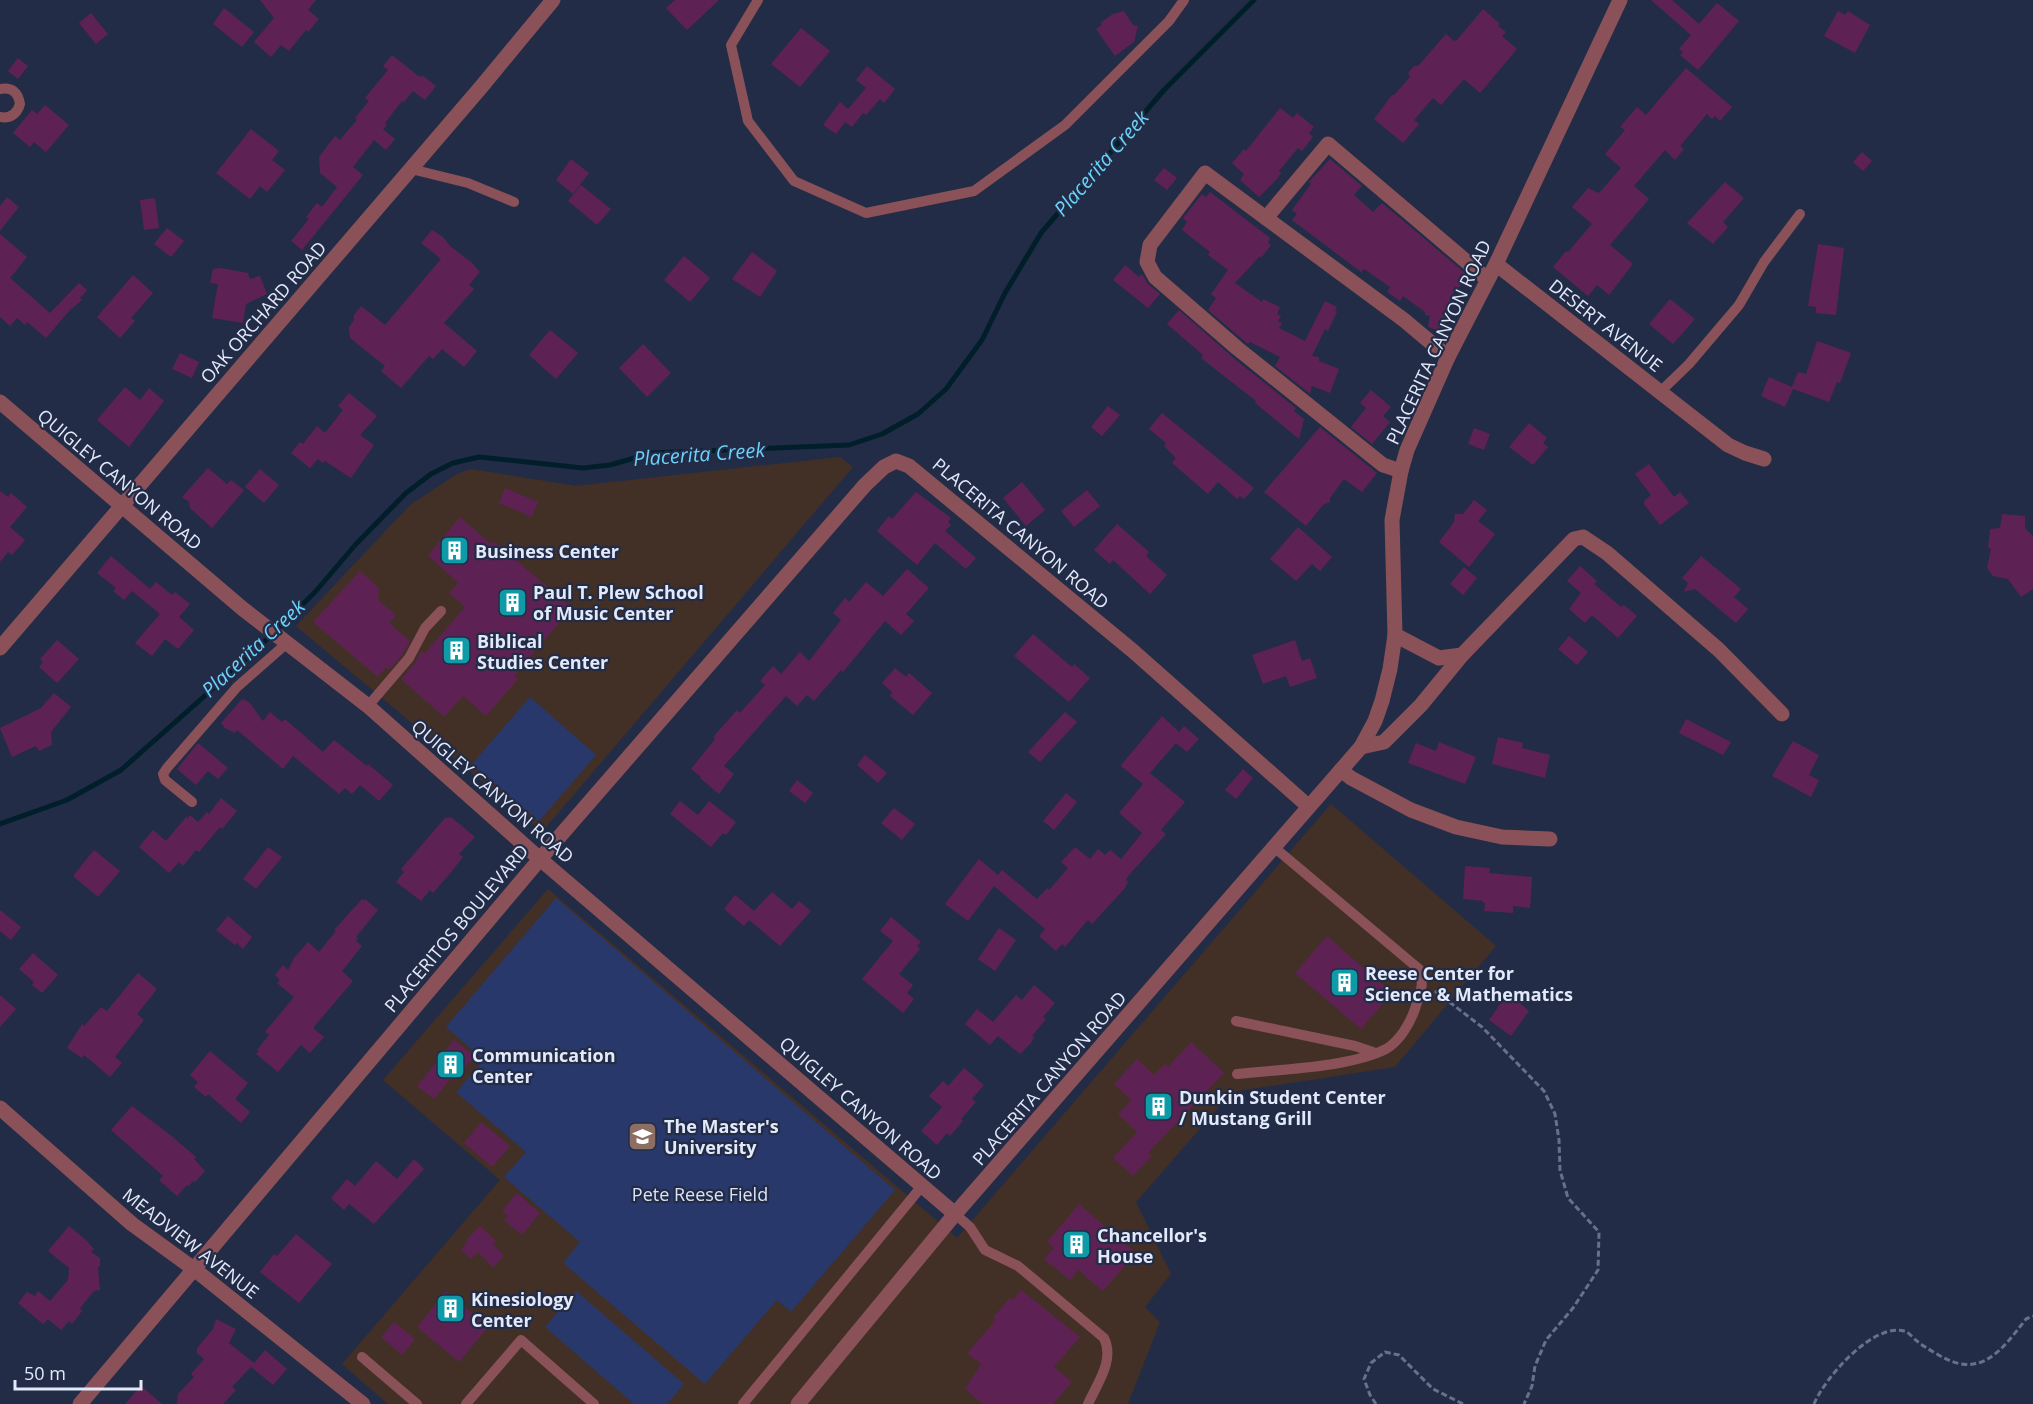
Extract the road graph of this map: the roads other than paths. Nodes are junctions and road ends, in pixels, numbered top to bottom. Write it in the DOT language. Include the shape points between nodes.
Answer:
graph roads {
  1 [pos="553,0"];
  2 [pos="758,0"];
  3 [pos="1184,0"];
  4 [pos="1620,0"];
  5 [pos="0,89"];
  6 [pos="0,117"];
  7 [pos="411,169"];
  8 [pos="514,202"];
  9 [pos="1800,214"];
  10 [pos="1266,218"];
  11 [pos="1496,264"];
  12 [pos="1487,279"];
  13 [pos="1448,357"];
  14 [pos="1660,392"];
  15 [pos="0,402"];
  16 [pos="1764,459"];
  17 [pos="896,461"];
  18 [pos="1401,471"];
  19 [pos="122,507"];
  20 [pos="441,610"];
  21 [pos="1395,635"];
  22 [pos="286,644"];
  23 [pos="1,645"];
  24 [pos="1462,655"];
  25 [pos="368,706"];
  26 [pos="1782,714"];
  27 [pos="1360,747"];
  28 [pos="1341,770"];
  29 [pos="192,802"];
  30 [pos="1308,806"];
  31 [pos="1550,839"];
  32 [pos="1275,848"];
  33 [pos="540,859"];
  34 [pos="1236,1021"];
  35 [pos="1373,1052"];
  36 [pos="1237,1074"];
  37 [pos="0,1108"];
  38 [pos="922,1186"];
  39 [pos="955,1214"];
  40 [pos="194,1269"];
  41 [pos="362,1357"];
  42 [pos="80,1404"];
  43 [pos="363,1404"];
  44 [pos="417,1404"];
  45 [pos="466,1404"];
  46 [pos="594,1404"];
  47 [pos="743,1404"];
  48 [pos="798,1404"];
  49 [pos="1088,1404"];
  1 -- 7 [label="street, OAK ORCHARD ROAD"];
  2 -- 3 [label="lane" via="731,45 748,122 794,181 866,213 974,191 1065,124 1169,21"];
  4 -- 11 [label="street, PLACERITA CANYON ROAD"];
  5 -- 6 [label="lane" via="16,93 20,104 15,114"];
  7 -- 8 [label="lane" via="468,183"];
  7 -- 19 [label="street, OAK ORCHARD ROAD"];
  9 -- 14 [label="lane" via="1764,262 1739,305"];
  10 -- 12 [label="street" via="1328,144"];
  10 -- 13 [label="street"];
  10 -- 18 [label="street" via="1205,173 1150,244 1150,270 1237,348 1360,447 1383,465"];
  11 -- 12 [label="street, PLACERITA CANYON ROAD"];
  11 -- 14 [label="street, DESERT AVENUE"];
  12 -- 13 [label="street, PLACERITA CANYON ROAD"];
  13 -- 18 [label="street, PLACERITA CANYON ROAD"];
  14 -- 16 [label="street, DESERT AVENUE" via="1728,445"];
  15 -- 19 [label="street, QUIGLEY CANYON ROAD"];
  17 -- 30 [label="street, PLACERITA CANYON ROAD" via="909,466 1132,651"];
  17 -- 33 [label="street, PLACERITOS BOULEVARD" via="884,466 865,485"];
  18 -- 21 [label="street, PLACERITA CANYON ROAD" via="1392,520"];
  19 -- 22 [label="street, QUIGLEY CANYON ROAD"];
  19 -- 23 [label="street, OAK ORCHARD ROAD"];
  20 -- 25 [label="lane" via="425,628 409,658"];
  21 -- 24 [label="street" via="1439,658"];
  21 -- 27 [label="street, PLACERITA CANYON ROAD" via="1382,701"];
  22 -- 25 [label="street, QUIGLEY CANYON ROAD"];
  22 -- 29 [label="lane" via="237,687 163,774"];
  24 -- 26 [label="street" via="1574,539 1583,537 1607,553 1719,650"];
  24 -- 27 [label="street" via="1384,742"];
  25 -- 33 [label="street, QUIGLEY CANYON ROAD"];
  27 -- 28 [label="street, PLACERITA CANYON ROAD"];
  28 -- 30 [label="street, PLACERITA CANYON ROAD"];
  28 -- 31 [label="street" via="1411,810 1456,827 1502,837"];
  30 -- 32 [label="street, PLACERITA CANYON ROAD"];
  32 -- 35 [label="lane" via="1419,969 1423,982 1412,1019 1396,1041"];
  32 -- 39 [label="street, PLACERITA CANYON ROAD"];
  33 -- 38 [label="street, QUIGLEY CANYON ROAD"];
  33 -- 40 [label="street, PLACERITOS BOULEVARD"];
  34 -- 35 [label="lane"];
  35 -- 36 [label="lane" via="1352,1061"];
  37 -- 40 [label="street, MEADVIEW AVENUE" via="132,1224"];
  38 -- 39 [label="street, QUIGLEY CANYON ROAD"];
  38 -- 47 [label="lane"];
  39 -- 48 [label="street, PLACERITA CANYON ROAD"];
  39 -- 49 [label="lane" via="970,1227 985,1250 1018,1266 1104,1338 1108,1347 1106,1364"];
  40 -- 42 [label="street, PLACERITOS BOULEVARD"];
  40 -- 43 [label="street, MEADVIEW AVENUE"];
  41 -- 44 [label="lane"];
  45 -- 46 [label="lane" via="521,1340"];
}
